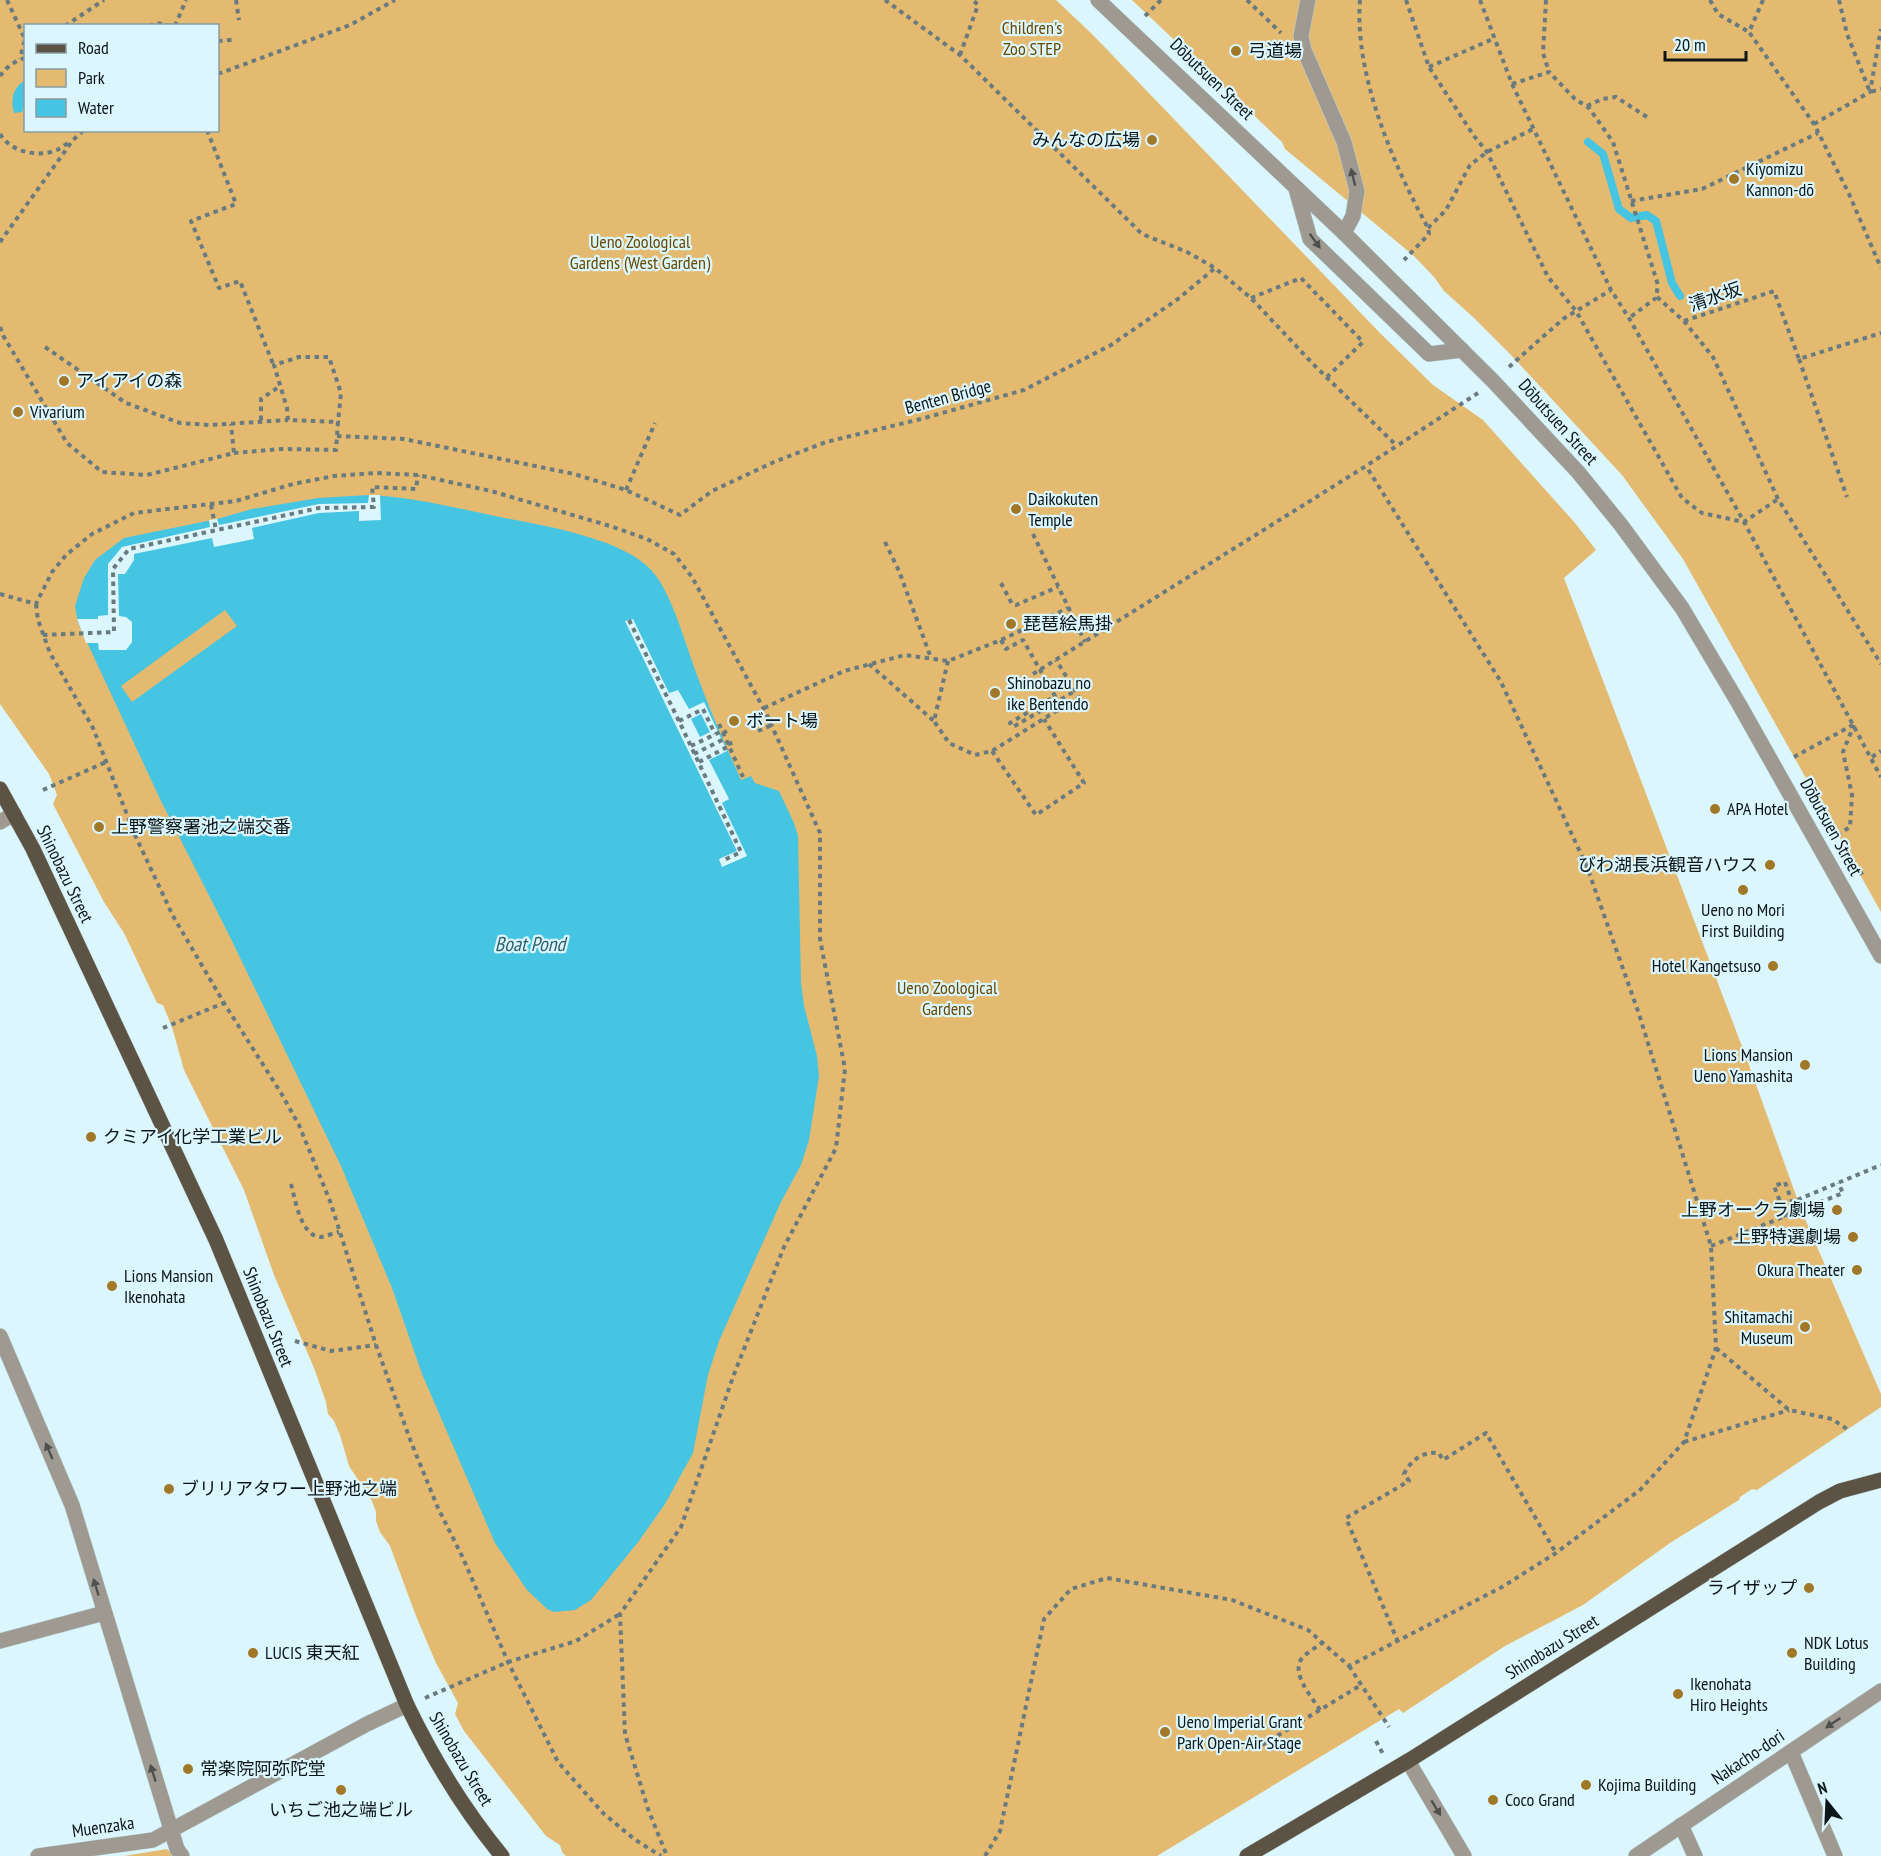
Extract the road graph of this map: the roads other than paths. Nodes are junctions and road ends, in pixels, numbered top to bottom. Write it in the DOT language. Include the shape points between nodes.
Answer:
graph roads {
  1 [pos="1098,0"];
  2 [pos="1308,0"];
  3 [pos="1295,186"];
  4 [pos="1344,233"];
  5 [pos="1462,350"];
  6 [pos="0,789"];
  7 [pos="14,814"];
  8 [pos="0,822"];
  9 [pos="1881,956"];
  10 [pos="0,1336"];
  11 [pos="1881,1480"];
  12 [pos="104,1613"];
  13 [pos="0,1641"];
  14 [pos="1881,1690"];
  15 [pos="407,1705"];
  16 [pos="1791,1752"];
  17 [pos="1408,1761"];
  18 [pos="1682,1825"];
  19 [pos="171,1829"];
  20 [pos="38,1856"];
  21 [pos="182,1856"];
  22 [pos="502,1856"];
  23 [pos="1247,1856"];
  24 [pos="1464,1856"];
  25 [pos="1636,1856"];
  26 [pos="1695,1856"];
  27 [pos="1835,1856"];
  1 -- 3 [label="street, Dōbutsuen Street"];
  4 -- 2 [label="street, one-way" via="1353,216 1357,191 1344,142 1304,50 1301,36"];
  3 -- 4 [label="street, Dōbutsuen Street"];
  3 -- 5 [label="street, one-way" via="1310,239 1429,354"];
  4 -- 5 [label="street, Dōbutsuen Street"];
  5 -- 9 [label="street, Dōbutsuen Street" via="1578,472 1682,608"];
  6 -- 7 [label="main road, Shinobazu Street"];
  7 -- 8 [label="street"];
  7 -- 15 [label="main road, Shinobazu Street" via="211,1230"];
  12 -- 10 [label="street, one-way" via="72,1504"];
  11 -- 17 [label="main road, Shinobazu Street" via="1840,1491 1819,1503"];
  12 -- 13 [label="street"];
  19 -- 12 [label="street, one-way"];
  14 -- 16 [label="street, Nakacho-dori, one-way"];
  15 -- 19 [label="street, Muenzaka"];
  15 -- 22 [label="main road, Shinobazu Street" via="456,1794"];
  16 -- 18 [label="street, Nakacho-dori"];
  16 -- 27 [label="street"];
  17 -- 23 [label="main road, Shinobazu Street"];
  17 -- 24 [label="street, one-way"];
  18 -- 25 [label="street, Nakacho-dori"];
  18 -- 26 [label="street"];
  19 -- 20 [label="street, Muenzaka" via="153,1840"];
  19 -- 21 [label="street"];
}
